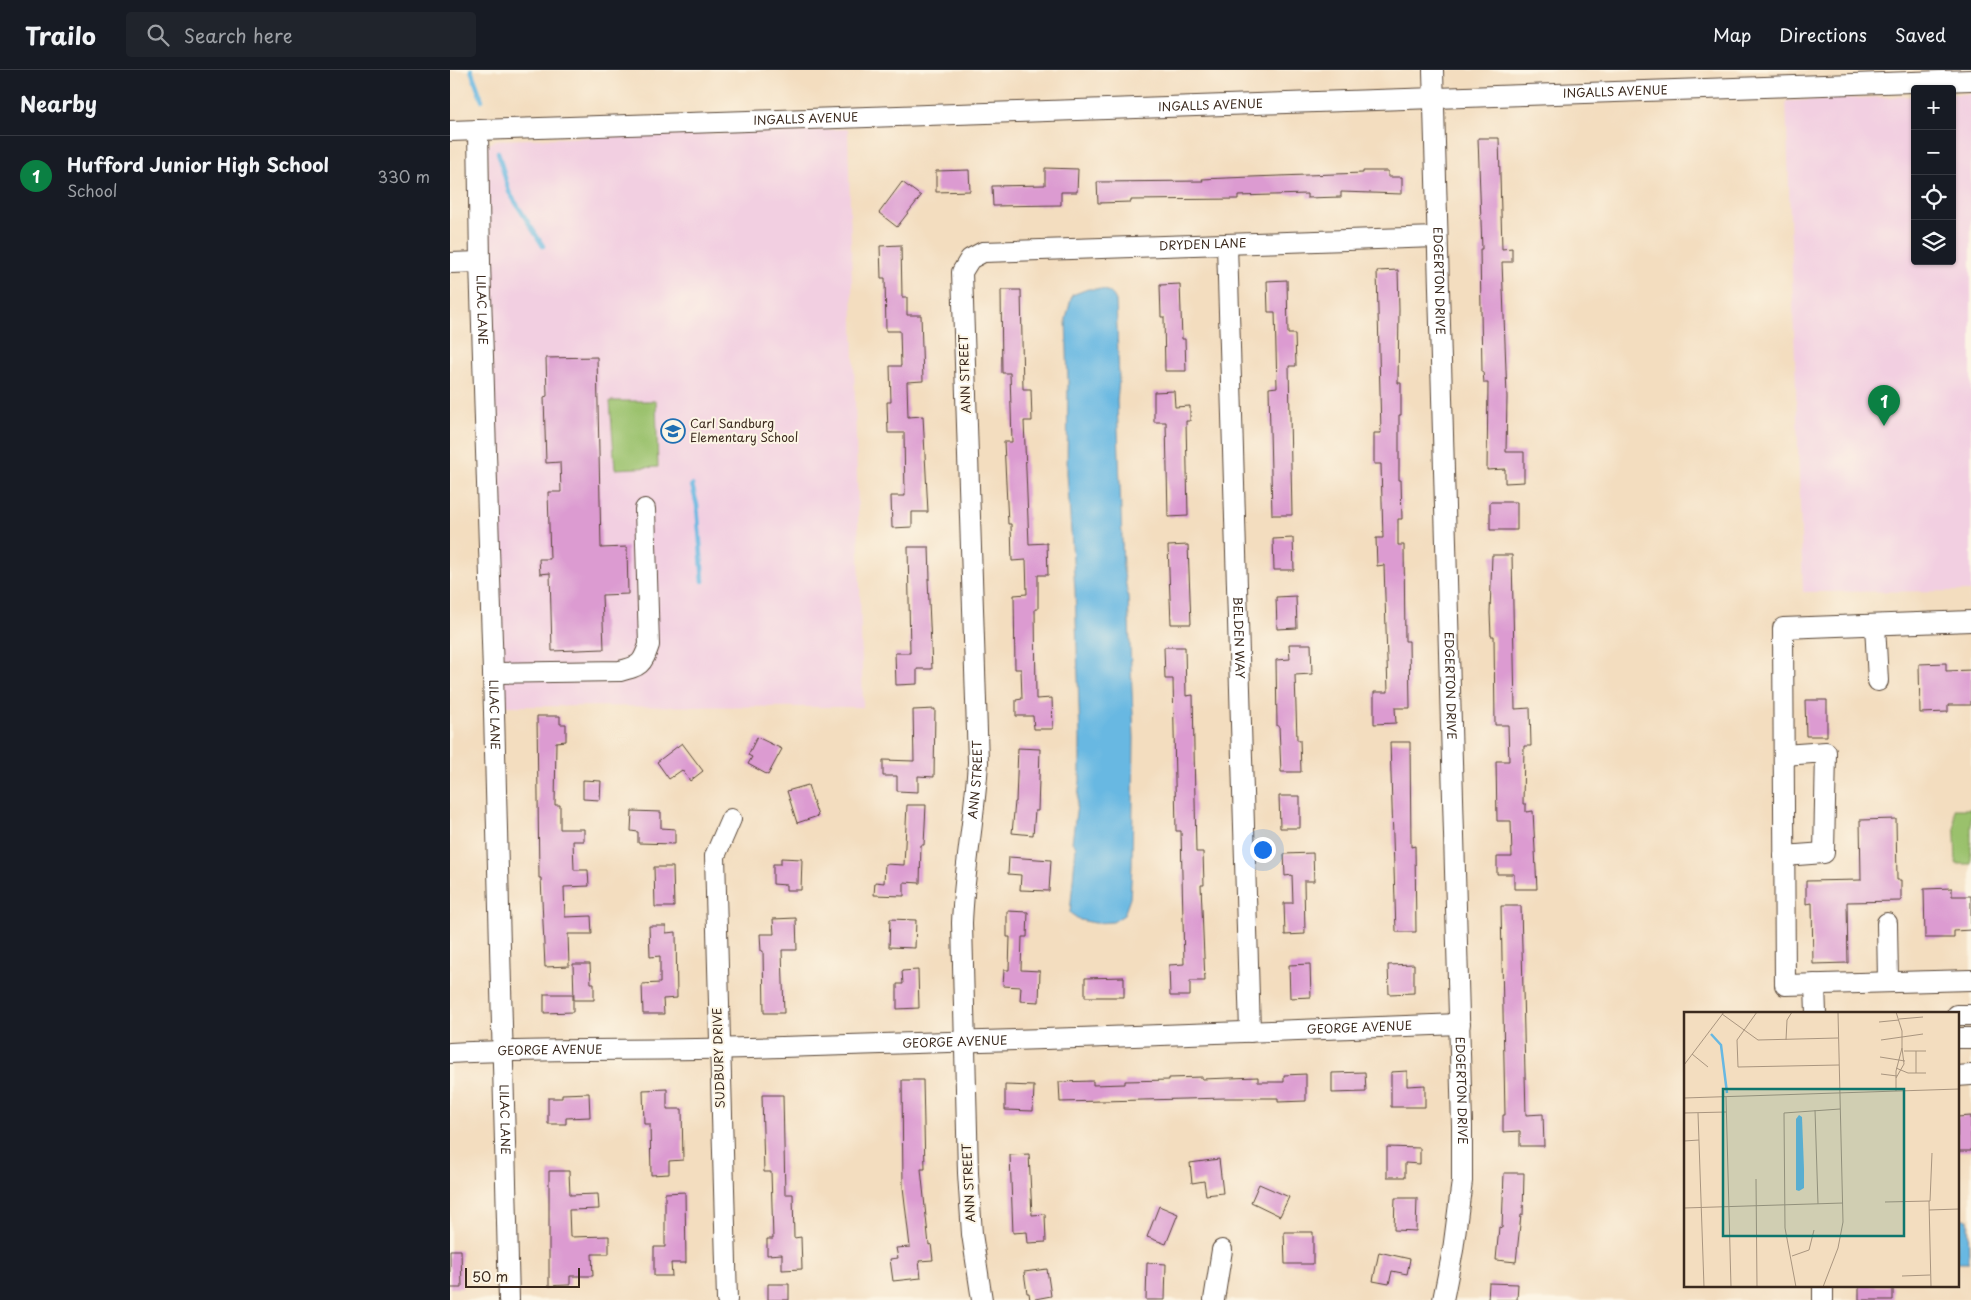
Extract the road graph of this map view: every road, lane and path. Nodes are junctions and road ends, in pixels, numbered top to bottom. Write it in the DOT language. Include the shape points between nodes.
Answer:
graph roads {
  1 [pos="1433,70"];
  2 [pos="1905,76"];
  3 [pos="1971,80"];
  4 [pos="1434,97"];
  5 [pos="478,130"];
  6 [pos="450,131"];
  7 [pos="1437,237"];
  8 [pos="1227,244"];
  9 [pos="970,259"];
  10 [pos="480,262"];
  11 [pos="450,263"];
  12 [pos="645,509"];
  13 [pos="1971,621"];
  14 [pos="1875,625"];
  15 [pos="493,673"];
  16 [pos="1878,681"];
  17 [pos="1784,755"];
  18 [pos="731,819"];
  19 [pos="1784,856"];
  20 [pos="1887,923"];
  21 [pos="1971,980"];
  22 [pos="1888,982"];
  23 [pos="1815,984"];
  24 [pos="1816,1012"];
  25 [pos="1958,1015"];
  26 [pos="1971,1015"];
  27 [pos="1460,1024"];
  28 [pos="1250,1032"];
  29 [pos="1958,1038"];
  30 [pos="1971,1038"];
  31 [pos="965,1042"];
  32 [pos="719,1049"];
  33 [pos="502,1050"];
  34 [pos="450,1053"];
  35 [pos="1958,1076"];
  36 [pos="1971,1076"];
  37 [pos="1222,1250"];
  38 [pos="509,1300"];
  39 [pos="727,1300"];
  40 [pos="982,1300"];
  41 [pos="1214,1300"];
  42 [pos="1444,1300"];
  1 -- 4 [label="street, EDGERTON DRIVE"];
  2 -- 3 [label="street, INGALLS AVENUE"];
  2 -- 4 [label="street, INGALLS AVENUE"];
  4 -- 5 [label="street, INGALLS AVENUE"];
  4 -- 7 [label="street, EDGERTON DRIVE"];
  5 -- 6 [label="street, INGALLS AVENUE"];
  5 -- 10 [label="street, LILAC LANE"];
  7 -- 8 [label="street, DRYDEN LANE"];
  7 -- 27 [label="street, EDGERTON DRIVE"];
  8 -- 9 [label="street, DRYDEN LANE" via="983,252"];
  8 -- 28 [label="street, BELDEN WAY"];
  9 -- 31 [label="street, ANN STREET" via="962,272 978,762 962,924"];
  10 -- 11 [label="street"];
  10 -- 15 [label="street, LILAC LANE"];
  12 -- 15 [label="street" via="649,645 644,660 637,667 620,671"];
  13 -- 14 [label="street"];
  14 -- 16 [label="street"];
  14 -- 17 [label="street" via="1782,628"];
  15 -- 33 [label="street, LILAC LANE"];
  17 -- 19 [label="street"];
  17 -- 19 [label="street" via="1826,752 1824,853"];
  18 -- 32 [label="street, SUDBURY DRIVE" via="715,856"];
  19 -- 23 [label="street" via="1786,985"];
  20 -- 22 [label="street"];
  21 -- 22 [label="street"];
  22 -- 23 [label="street"];
  23 -- 24 [label="street"];
  25 -- 26 [label="street"];
  27 -- 28 [label="street, GEORGE AVENUE"];
  27 -- 42 [label="street, EDGERTON DRIVE" via="1462,1181"];
  28 -- 31 [label="street, GEORGE AVENUE"];
  29 -- 30 [label="street"];
  31 -- 32 [label="street, GEORGE AVENUE"];
  31 -- 40 [label="street, ANN STREET" via="972,1234"];
  32 -- 33 [label="street, GEORGE AVENUE"];
  32 -- 39 [label="street, SUDBURY DRIVE"];
  33 -- 34 [label="street, GEORGE AVENUE"];
  33 -- 38 [label="street, LILAC LANE"];
  35 -- 36 [label="street"];
  37 -- 41 [label="street"];
}
